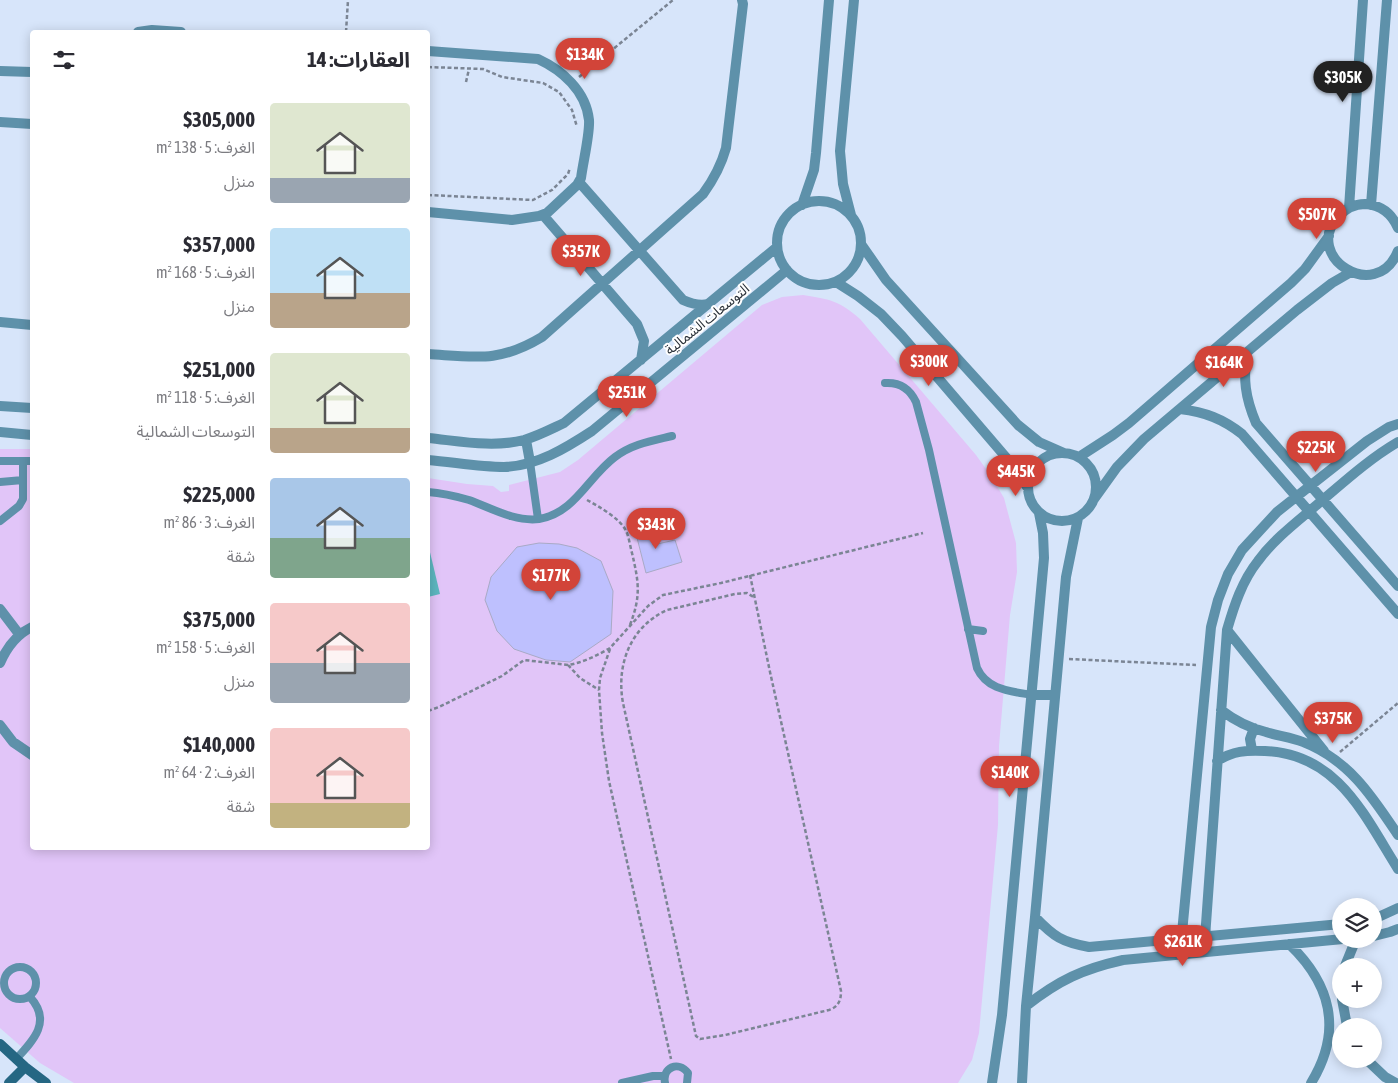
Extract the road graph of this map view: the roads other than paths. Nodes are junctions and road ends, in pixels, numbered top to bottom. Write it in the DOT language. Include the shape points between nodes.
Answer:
graph roads {
  1 [pos="742,0"];
  2 [pos="829,0"];
  3 [pos="854,0"];
  4 [pos="1363,0"];
  5 [pos="1387,0"];
  6 [pos="430,52"];
  7 [pos="0,71"];
  8 [pos="30,72"];
  9 [pos="0,122"];
  10 [pos="30,124"];
  11 [pos="579,182"];
  12 [pos="802,205"];
  13 [pos="1371,205"];
  14 [pos="1349,208"];
  15 [pos="430,212"];
  16 [pos="543,215"];
  17 [pos="852,216"];
  18 [pos="1398,228"];
  19 [pos="1329,236"];
  20 [pos="861,244"];
  21 [pos="777,246"];
  22 [pos="641,250"];
  23 [pos="1398,251"];
  24 [pos="1393,266"];
  25 [pos="787,270"];
  26 [pos="1351,272"];
  27 [pos="836,282"];
  28 [pos="603,283"];
  29 [pos="708,304"];
  30 [pos="0,322"];
  31 [pos="30,325"];
  32 [pos="1247,352"];
  33 [pos="430,354"];
  34 [pos="641,360"];
  35 [pos="885,383"];
  36 [pos="0,406"];
  37 [pos="30,408"];
  38 [pos="1180,409"];
  39 [pos="1398,424"];
  40 [pos="0,432"];
  41 [pos="30,435"];
  42 [pos="672,436"];
  43 [pos="430,438"];
  44 [pos="526,440"];
  45 [pos="1398,442"];
  46 [pos="1064,453"];
  47 [pos="1079,457"];
  48 [pos="0,460"];
  49 [pos="430,460"];
  50 [pos="23,461"];
  51 [pos="30,461"];
  52 [pos="530,462"];
  53 [pos="23,480"];
  54 [pos="0,482"];
  55 [pos="1027,486"];
  56 [pos="1310,486"];
  57 [pos="430,492"];
  58 [pos="1297,497"];
  59 [pos="1094,499"];
  60 [pos="1323,500"];
  61 [pos="1309,511"];
  62 [pos="1039,513"];
  63 [pos="1078,518"];
  64 [pos="538,519"];
  65 [pos="0,521"];
  66 [pos="1398,586"];
  67 [pos="0,609"];
  68 [pos="1398,614"];
  69 [pos="30,628"];
  70 [pos="968,629"];
  71 [pos="1227,630"];
  72 [pos="983,631"];
  73 [pos="19,634"];
  74 [pos="0,663"];
  75 [pos="1032,695"];
  76 [pos="1054,695"];
  77 [pos="1221,710"];
  78 [pos="0,726"];
  79 [pos="1254,728"];
  80 [pos="1252,750"];
  81 [pos="30,754"];
  82 [pos="1329,756"];
  83 [pos="1217,761"];
  84 [pos="1398,835"];
  85 [pos="1398,870"];
  86 [pos="1398,908"];
  87 [pos="1382,915"];
  88 [pos="1035,917"];
  89 [pos="1332,925"];
  90 [pos="1398,929"];
  91 [pos="1382,934"];
  92 [pos="1204,936"];
  93 [pos="1181,938"];
  94 [pos="1332,940"];
  95 [pos="1289,944"];
  96 [pos="1204,952"];
  97 [pos="1180,954"];
  98 [pos="3,974"];
  99 [pos="30,997"];
  100 [pos="1026,1006"];
  101 [pos="0,1044"];
  102 [pos="16,1059"];
  103 [pos="25,1067"];
  104 [pos="1376,1068"];
  105 [pos="0,1079"];
  106 [pos="665,1080"];
  107 [pos="5,1083"];
  108 [pos="9,1083"];
  109 [pos="46,1083"];
  110 [pos="622,1083"];
  111 [pos="688,1083"];
  112 [pos="992,1083"];
  113 [pos="1022,1083"];
  114 [pos="1311,1083"];
  115 [pos="1396,1083"];
  1 -- 22 [label="street" via="727,138 721,165 703,194"];
  2 -- 12 [label="street" via="814,170"];
  3 -- 17 [label="street" via="840,151 842,184"];
  4 -- 14 [label="street"];
  5 -- 13 [label="street"];
  6 -- 11 [label="street" via="538,59 557,69 583,100 589,120"];
  7 -- 8 [label="street"];
  9 -- 10 [label="street"];
  11 -- 16 [label="street"];
  11 -- 22 [label="street"];
  12 -- 17 [label="street" via="823,201 844,209"];
  12 -- 21 [label="street" via="781,226"];
  13 -- 14 [label="street"];
  13 -- 18 [label="street" via="1386,211"];
  14 -- 19 [label="street" via="1335,220"];
  15 -- 16 [label="street" via="512,220"];
  16 -- 28 [label="street"];
  17 -- 20 [label="street"];
  19 -- 26 [label="street" via="1334,258"];
  19 -- 47 [label="street" via="1305,269 1290,283 1129,423"];
  20 -- 27 [label="street" via="857,262"];
  20 -- 46 [label="street" via="891,285 1018,425 1039,442"];
  21 -- 25 [label="street"];
  21 -- 29 [label="street"];
  22 -- 28 [label="street"];
  22 -- 29 [label="street" via="683,300 691,304"];
  23 -- 24 [label="street"];
  24 -- 26 [label="street" via="1371,275"];
  25 -- 27 [label="street" via="810,284"];
  25 -- 52 [label="street, التوسعات الشمالية" via="592,430 564,449"];
  26 -- 32 [label="street" via="1314,296"];
  27 -- 55 [label="street" via="881,314 897,330"];
  28 -- 33 [label="street" via="542,337 514,351 484,358"];
  28 -- 34 [label="street" via="642,332"];
  29 -- 34 [label="street"];
  30 -- 31 [label="street"];
  32 -- 38 [label="street"];
  32 -- 56 [label="street" via="1245,388 1256,423"];
  34 -- 44 [label="street" via="564,423"];
  35 -- 70 [label="lane" via="904,387 916,402"];
  36 -- 37 [label="street"];
  38 -- 58 [label="street" via="1197,411 1229,423"];
  38 -- 59 [label="street" via="1117,467"];
  39 -- 56 [label="street" via="1367,441"];
  40 -- 41 [label="street"];
  42 -- 64 [label="lane" via="622,452 557,514"];
  43 -- 44 [label="street" via="494,444"];
  44 -- 52 [label="street"];
  45 -- 60 [label="street" via="1377,454"];
  46 -- 47 [label="street"];
  46 -- 55 [label="street" via="1051,454 1034,466"];
  47 -- 59 [label="street" via="1092,471 1096,489"];
  48 -- 50 [label="lane"];
  49 -- 52 [label="street, التوسعات الشمالية" via="505,467"];
  50 -- 51 [label="lane"];
  50 -- 53 [label="lane"];
  52 -- 64 [label="lane"];
  53 -- 54 [label="lane"];
  53 -- 65 [label="lane" via="21,503"];
  55 -- 62 [label="street" via="1032,506"];
  56 -- 58 [label="street"];
  56 -- 60 [label="street"];
  57 -- 64 [label="lane" via="468,500 522,519"];
  58 -- 61 [label="street"];
  58 -- 93 [label="street" via="1277,512 1242,550 1218,600 1212,627"];
  59 -- 63 [label="street"];
  60 -- 61 [label="street"];
  60 -- 66 [label="street"];
  61 -- 68 [label="street"];
  61 -- 71 [label="street" via="1257,561 1234,606"];
  62 -- 63 [label="street" via="1057,522"];
  62 -- 75 [label="street" via="1044,558"];
  63 -- 76 [label="street" via="1068,564"];
  67 -- 73 [label="street"];
  69 -- 73 [label="street"];
  70 -- 72 [label="lane"];
  70 -- 75 [label="lane" via="977,668 984,679 999,688"];
  71 -- 77 [label="street"];
  71 -- 82 [label="street"];
  73 -- 74 [label="street"];
  75 -- 76 [label="street"];
  75 -- 112 [label="street" via="1002,1016"];
  76 -- 88 [label="street"];
  77 -- 79 [label="street"];
  77 -- 83 [label="street"];
  78 -- 81 [label="street" via="13,742"];
  79 -- 80 [label="street" via="1250,739"];
  79 -- 82 [label="street" via="1304,742"];
  80 -- 83 [label="street" via="1234,752"];
  80 -- 85 [label="street" via="1292,755 1328,773 1344,786"];
  82 -- 84 [label="street" via="1364,785"];
  83 -- 92 [label="street"];
  86 -- 87 [label="street"];
  88 -- 93 [label="street" via="1068,943 1089,947"];
  88 -- 100 [label="street"];
  89 -- 92 [label="street"];
  90 -- 91 [label="street"];
  92 -- 93 [label="street"];
  92 -- 96 [label="street"];
  93 -- 97 [label="street"];
  94 -- 95 [label="street"];
  95 -- 96 [label="street"];
  95 -- 114 [label="street" via="1314,973 1328,1008 1327,1046"];
  96 -- 97 [label="street"];
  97 -- 100 [label="street" via="1097,966 1047,989"];
  98 -- 99 [label="lane" via="3,986 9,996 19,1000"];
  98 -- 99 [label="lane" via="15,967 33,973 36,986"];
  99 -- 102 [label="lane" via="40,1012 38,1033"];
  100 -- 113 [label="street"];
  101 -- 102 [label="street"];
  102 -- 103 [label="street"];
  103 -- 108 [label="street"];
  103 -- 109 [label="street"];
  104 -- 115 [label="street"];
  105 -- 107 [label="street"];
  106 -- 110 [label="lane" via="653,1076"];
  106 -- 111 [label="lane" via="669,1068 677,1066 685,1069"];
}
